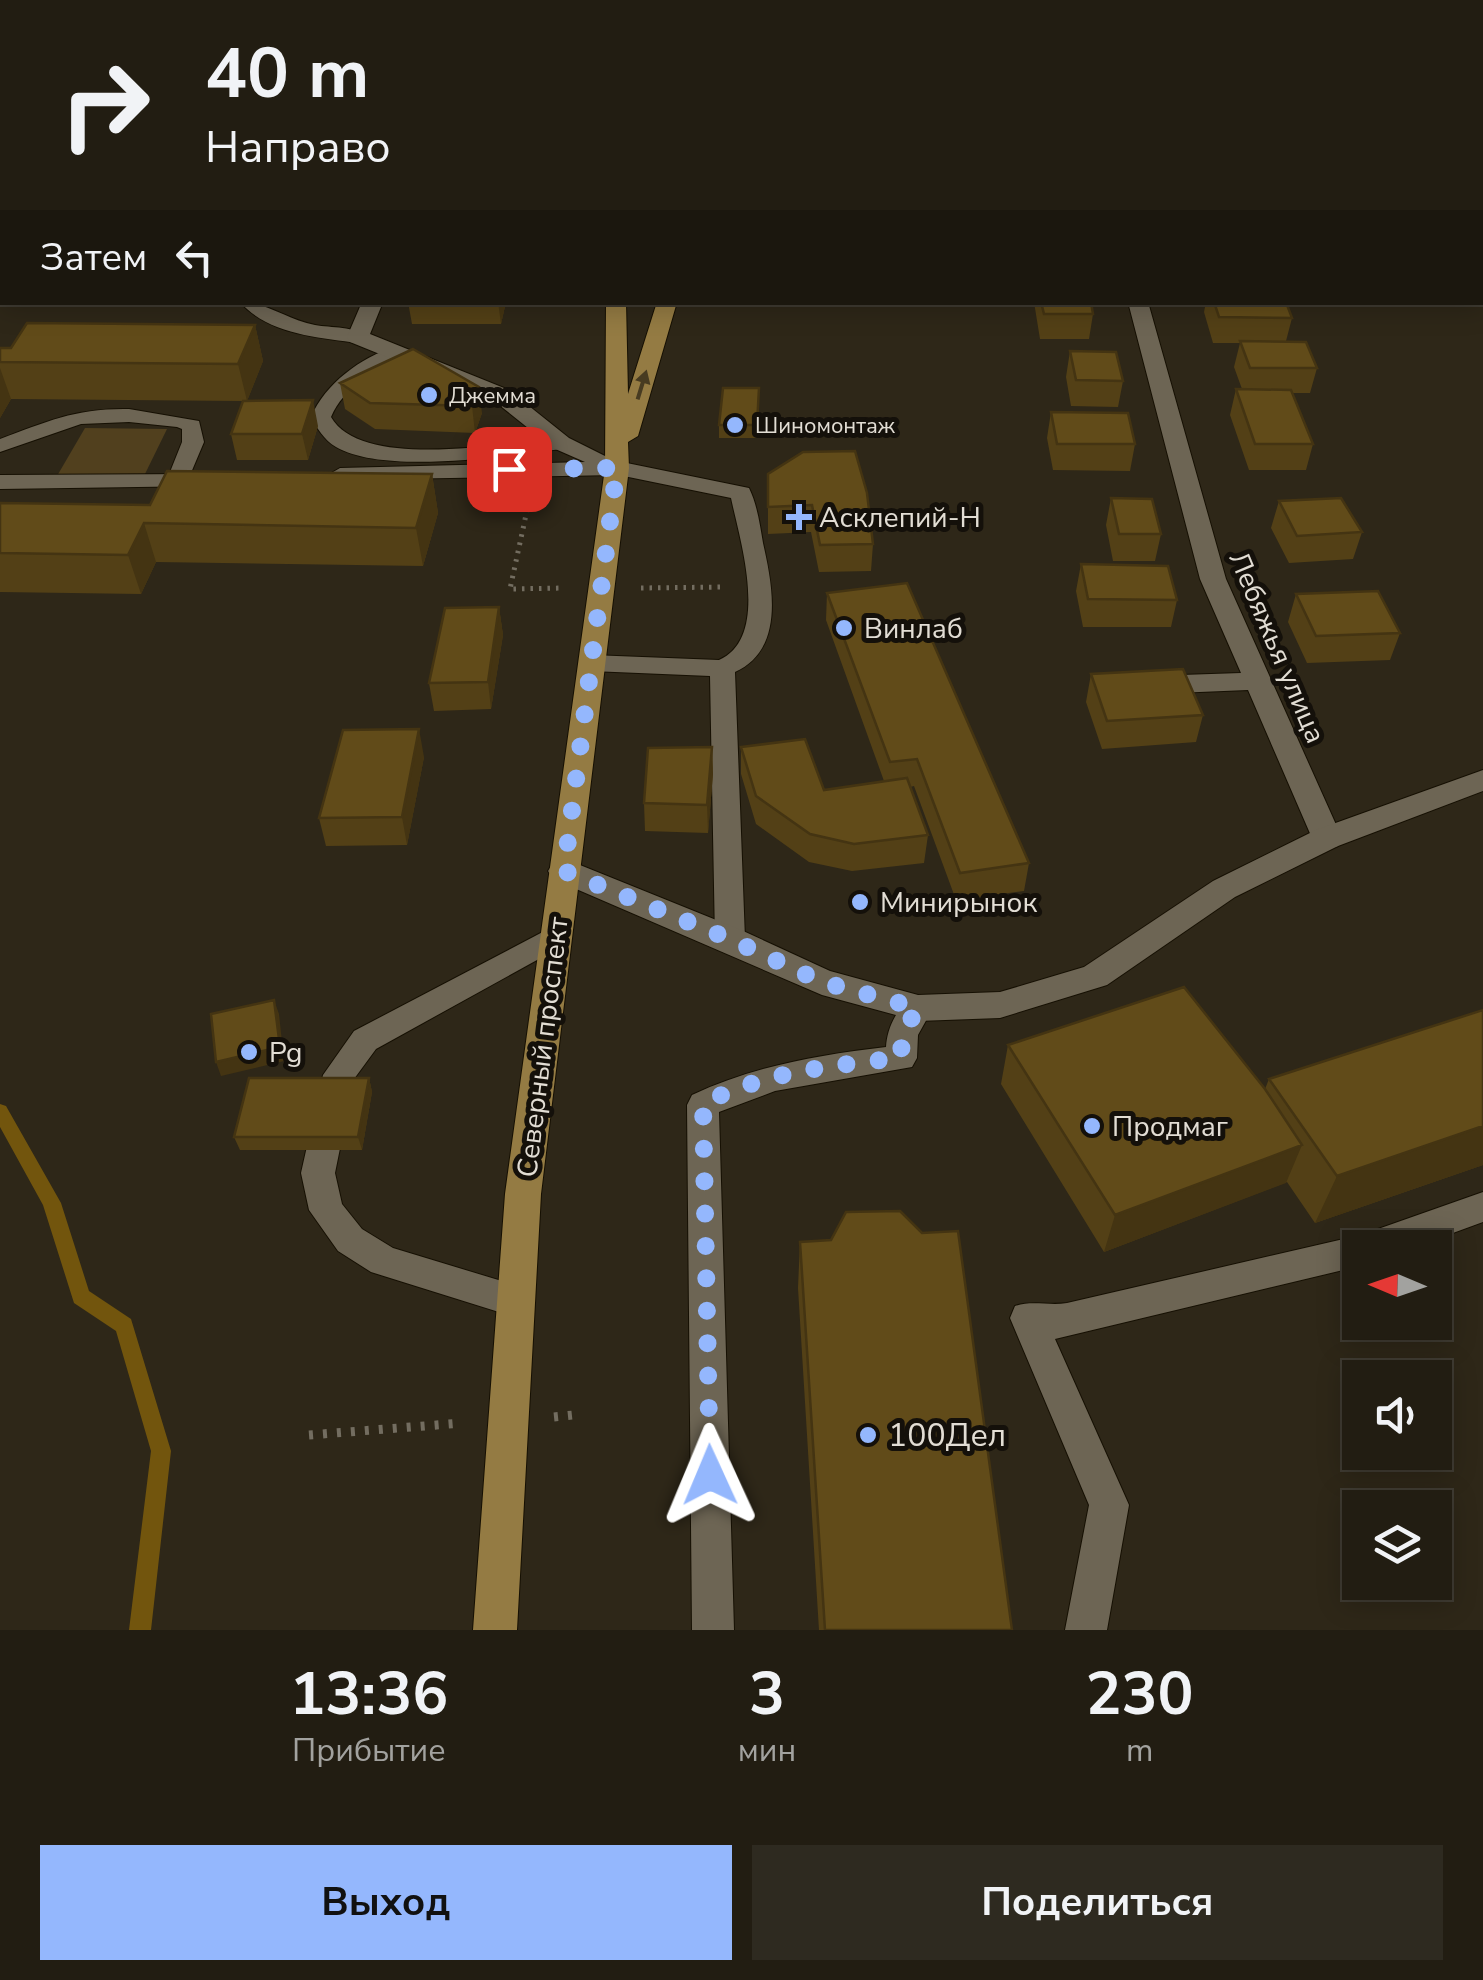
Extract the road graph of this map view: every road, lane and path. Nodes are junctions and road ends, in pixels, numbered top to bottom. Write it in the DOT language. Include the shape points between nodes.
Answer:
graph roads {
  1 [pos="252,305"];
  2 [pos="372,305"];
  3 [pos="616,305"];
  4 [pos="667,305"];
  5 [pos="1139,305"];
  6 [pos="358,337"];
  7 [pos="395,353"];
  8 [pos="562,443"];
  9 [pos="0,446"];
  10 [pos="617,468"];
  11 [pos="311,476"];
  12 [pos="215,481"];
  13 [pos="0,482"];
  14 [pos="177,482"];
  15 [pos="591,664"];
  16 [pos="722,668"];
  17 [pos="1258,681"];
  18 [pos="1125,686"];
  19 [pos="1483,780"];
  20 [pos="1328,838"];
  21 [pos="564,871"];
  22 [pos="556,936"];
  23 [pos="730,939"];
  24 [pos="918,1008"];
  25 [pos="1483,1207"];
  26 [pos="1418,1230"];
  27 [pos="1342,1254"];
  28 [pos="514,1301"];
  29 [pos="573,1415"];
  30 [pos="507,1420"];
  31 [pos="310,1434"];
  32 [pos="495,1630"];
  33 [pos="713,1630"];
  34 [pos="1086,1630"];
  1 -- 6 [label="lane" via="264,317"];
  2 -- 6 [label="street"];
  3 -- 10 [label="main road, Северный проспект"];
  10 -- 4 [label="main road, Северный проспект, one-way"];
  5 -- 17 [label="street, Лебяжья улица" via="1213,579"];
  6 -- 7 [label="street"];
  7 -- 8 [label="street" via="501,395"];
  7 -- 8 [label="lane" via="332,393 325,405 321,417 328,431 350,447 466,452"];
  8 -- 10 [label="street"];
  9 -- 14 [label="lane" via="68,420 174,420 192,425 193,442"];
  10 -- 11 [label="street"];
  10 -- 15 [label="main road, Северный проспект"];
  10 -- 16 [label="lane" via="741,493 760,615 750,655"];
  12 -- 14 [label="street"];
  13 -- 14 [label="street"];
  15 -- 16 [label="lane"];
  15 -- 21 [label="main road, Северный проспект"];
  16 -- 23 [label="lane"];
  17 -- 18 [label="street"];
  17 -- 20 [label="street, Лебяжья улица"];
  19 -- 20 [label="street"];
  20 -- 24 [label="street" via="1224,889 1095,976 1000,1005"];
  21 -- 22 [label="main road, Северный проспект"];
  21 -- 23 [label="street"];
  22 -- 28 [label="main road, Северный проспект"];
  22 -- 28 [label="lane" via="365,1040 339,1075 318,1173 326,1210 350,1240 383,1261"];
  23 -- 24 [label="street" via="822,982"];
  24 -- 33 [label="lane" via="902,1034 901,1058 786,1075 703,1104"];
  25 -- 26 [label="lane"];
  27 -- 34 [label="lane" via="1067,1320 1028,1318 1109,1505"];
  28 -- 30 [label="main road, Северный проспект"];
  29 -- 30 [label="path"];
  30 -- 31 [label="path"];
  30 -- 32 [label="main road, Северный проспект"];
}
